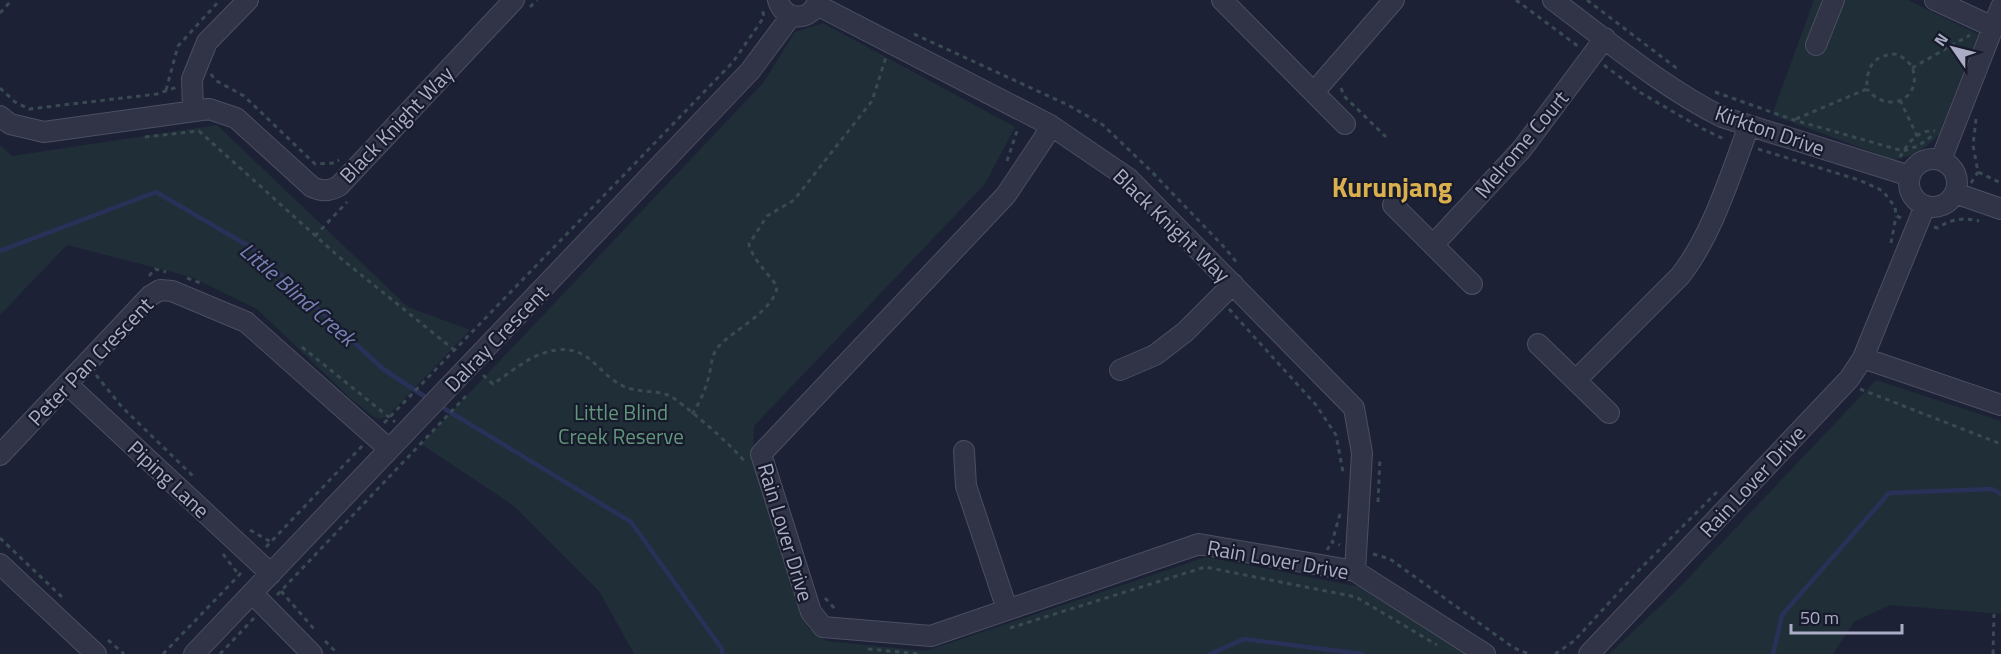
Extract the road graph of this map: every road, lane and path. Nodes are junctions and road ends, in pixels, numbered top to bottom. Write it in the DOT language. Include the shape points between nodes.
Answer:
graph roads {
  1 [pos="12,0"];
  2 [pos="220,0"];
  3 [pos="248,0"];
  4 [pos="514,0"];
  5 [pos="760,0"];
  6 [pos="778,0"];
  7 [pos="1222,0"];
  8 [pos="1394,0"];
  9 [pos="1553,0"];
  10 [pos="1587,0"];
  11 [pos="1834,0"];
  12 [pos="1935,0"];
  13 [pos="817,2"];
  14 [pos="2001,7"];
  15 [pos="0,13"];
  16 [pos="791,16"];
  17 [pos="1980,28"];
  18 [pos="1605,38"];
  19 [pos="1816,45"];
  20 [pos="1965,47"];
  21 [pos="886,56"];
  22 [pos="209,65"];
  23 [pos="1912,68"];
  24 [pos="210,74"];
  25 [pos="1688,77"];
  26 [pos="1338,78"];
  27 [pos="192,84"];
  28 [pos="0,88"];
  29 [pos="1867,89"];
  30 [pos="166,90"];
  31 [pos="1712,91"];
  32 [pos="1314,92"];
  33 [pos="1900,100"];
  34 [pos="193,110"];
  35 [pos="1977,115"];
  36 [pos="0,116"];
  37 [pos="1794,120"];
  38 [pos="1345,124"];
  39 [pos="1050,125"];
  40 [pos="1749,126"];
  41 [pos="1943,133"];
  42 [pos="1917,136"];
  43 [pos="1386,137"];
  44 [pos="1903,151"];
  45 [pos="342,159"];
  46 [pos="1941,160"];
  47 [pos="1901,173"];
  48 [pos="2001,183"];
  49 [pos="1955,193"];
  50 [pos="1393,205"];
  51 [pos="1924,206"];
  52 [pos="2001,209"];
  53 [pos="1896,216"];
  54 [pos="1433,245"];
  55 [pos="1890,246"];
  56 [pos="175,275"];
  57 [pos="185,277"];
  58 [pos="147,278"];
  59 [pos="1233,284"];
  60 [pos="1472,284"];
  61 [pos="204,285"];
  62 [pos="297,343"];
  63 [pos="1538,344"];
  64 [pos="1863,358"];
  65 [pos="1120,370"];
  66 [pos="1576,380"];
  67 [pos="72,388"];
  68 [pos="1861,389"];
  69 [pos="2001,405"];
  70 [pos="452,411"];
  71 [pos="1609,413"];
  72 [pos="692,414"];
  73 [pos="390,418"];
  74 [pos="373,435"];
  75 [pos="414,438"];
  76 [pos="2001,444"];
  77 [pos="389,449"];
  78 [pos="964,451"];
  79 [pos="0,455"];
  80 [pos="197,480"];
  81 [pos="1723,486"];
  82 [pos="247,529"];
  83 [pos="0,538"];
  84 [pos="271,542"];
  85 [pos="254,559"];
  86 [pos="0,564"];
  87 [pos="1355,571"];
  88 [pos="271,574"];
  89 [pos="281,590"];
  90 [pos="259,600"];
  91 [pos="69,603"];
  92 [pos="1007,609"];
  93 [pos="1994,614"];
  94 [pos="1006,630"];
  95 [pos="315,631"];
  96 [pos="100,645"];
  97 [pos="318,646"];
  98 [pos="1442,648"];
  99 [pos="124,654"];
  100 [pos="163,654"];
  101 [pos="194,654"];
  102 [pos="220,654"];
  103 [pos="338,654"];
  104 [pos="1485,654"];
  105 [pos="1555,654"];
  106 [pos="1589,654"];
  107 [pos="1993,654"];
  1 -- 15 [label="path"];
  2 -- 30 [label="path" via="178,46"];
  3 -- 27 [label="street" via="207,42"];
  4 -- 34 [label="street, Black Knight Way" via="339,186 330,190 312,187 236,118 209,109"];
  5 -- 73 [label="path" via="764,17 733,62"];
  6 -- 16 [label="street"];
  7 -- 32 [label="street"];
  8 -- 32 [label="street"];
  9 -- 18 [label="street, Kirkton Drive"];
  10 -- 25 [label="path"];
  11 -- 19 [label="street"];
  12 -- 17 [label="street"];
  13 -- 16 [label="street" via="809,14"];
  13 -- 39 [label="street, Black Knight Way"];
  14 -- 17 [label="street"];
  16 -- 75 [label="street, Dalray Crescent" via="750,71"];
  17 -- 20 [label="path"];
  17 -- 23 [label="path"];
  17 -- 41 [label="street"];
  18 -- 40 [label="street, Kirkton Drive" via="1696,104"];
  18 -- 54 [label="street, Melrome Court" via="1522,148"];
  21 -- 72 [label="path" via="872,102 794,200 767,216 749,244 777,286 776,291 768,304 713,354 704,394"];
  22 -- 24 [label="path"];
  23 -- 29 [label="path" via="1898,54 1878,57 1866,77"];
  23 -- 33 [label="path" via="1914,82"];
  24 -- 27 [label="path"];
  24 -- 45 [label="path" via="244,96 315,164"];
  26 -- 43 [label="path" via="1344,96"];
  27 -- 30 [label="path"];
  27 -- 34 [label="street"];
  28 -- 30 [label="path" via="29,109"];
  29 -- 33 [label="path" via="1874,98 1889,104"];
  29 -- 37 [label="path"];
  31 -- 37 [label="path"];
  32 -- 38 [label="street"];
  33 -- 42 [label="path"];
  34 -- 36 [label="street, Black Knight Way" via="44,132 10,124"];
  35 -- 48 [label="path" via="1973,145 1978,172"];
  37 -- 44 [label="path"];
  39 -- 59 [label="street, Black Knight Way" via="1128,178"];
  39 -- 92 [label="street, Rain Lover Drive" via="1006,195 761,454 810,612 823,627 931,636"];
  40 -- 47 [label="street, Kirkton Drive"];
  40 -- 66 [label="street" via="1693,259"];
  41 -- 42 [label="path" via="1931,130"];
  41 -- 44 [label="path"];
  41 -- 46 [label="street"];
  42 -- 44 [label="path"];
  44 -- 47 [label="path"];
  46 -- 47 [label="street" via="1928,159"];
  46 -- 49 [label="street" via="1955,174"];
  47 -- 51 [label="street" via="1913,197"];
  49 -- 51 [label="street" via="1946,204"];
  49 -- 52 [label="street"];
  50 -- 54 [label="street"];
  51 -- 64 [label="street, Rain Lover Drive"];
  53 -- 55 [label="path"];
  54 -- 60 [label="street"];
  56 -- 58 [label="path" via="155,269"];
  57 -- 61 [label="path"];
  59 -- 65 [label="street" via="1185,332 1155,355"];
  59 -- 87 [label="street, Black Knight Way" via="1354,408 1362,453"];
  62 -- 73 [label="path"];
  63 -- 66 [label="street"];
  64 -- 69 [label="street"];
  64 -- 106 [label="street, Rain Lover Drive" via="1849,379"];
  66 -- 71 [label="street"];
  67 -- 74 [label="street, Peter Pan Crescent" via="150,296 160,290 172,291 246,322"];
  67 -- 79 [label="street, Peter Pan Crescent"];
  67 -- 80 [label="path" via="95,374 122,407"];
  67 -- 85 [label="street, Piping Lane"];
  68 -- 76 [label="path"];
  70 -- 89 [label="path"];
  73 -- 74 [label="path"];
  73 -- 75 [label="path"];
  74 -- 77 [label="street, Peter Pan Crescent"];
  74 -- 84 [label="path"];
  75 -- 77 [label="street, Dalray Crescent"];
  77 -- 88 [label="street, Dalray Crescent"];
  78 -- 92 [label="street" via="966,486"];
  81 -- 105 [label="path" via="1574,641"];
  82 -- 84 [label="path"];
  83 -- 91 [label="path"];
  84 -- 85 [label="path"];
  85 -- 88 [label="street, Piping Lane"];
  85 -- 100 [label="path"];
  86 -- 96 [label="street"];
  87 -- 92 [label="street, Rain Lover Drive" via="1199,544"];
  87 -- 104 [label="street, Rain Lover Drive"];
  88 -- 90 [label="street, Dalray Crescent"];
  89 -- 90 [label="path"];
  89 -- 95 [label="path"];
  90 -- 97 [label="street"];
  90 -- 101 [label="street, Dalray Crescent"];
  90 -- 102 [label="path"];
  93 -- 107 [label="path"];
  94 -- 98 [label="path" via="1204,567 1356,597"];
  96 -- 99 [label="path"];
  97 -- 103 [label="path"];
}
